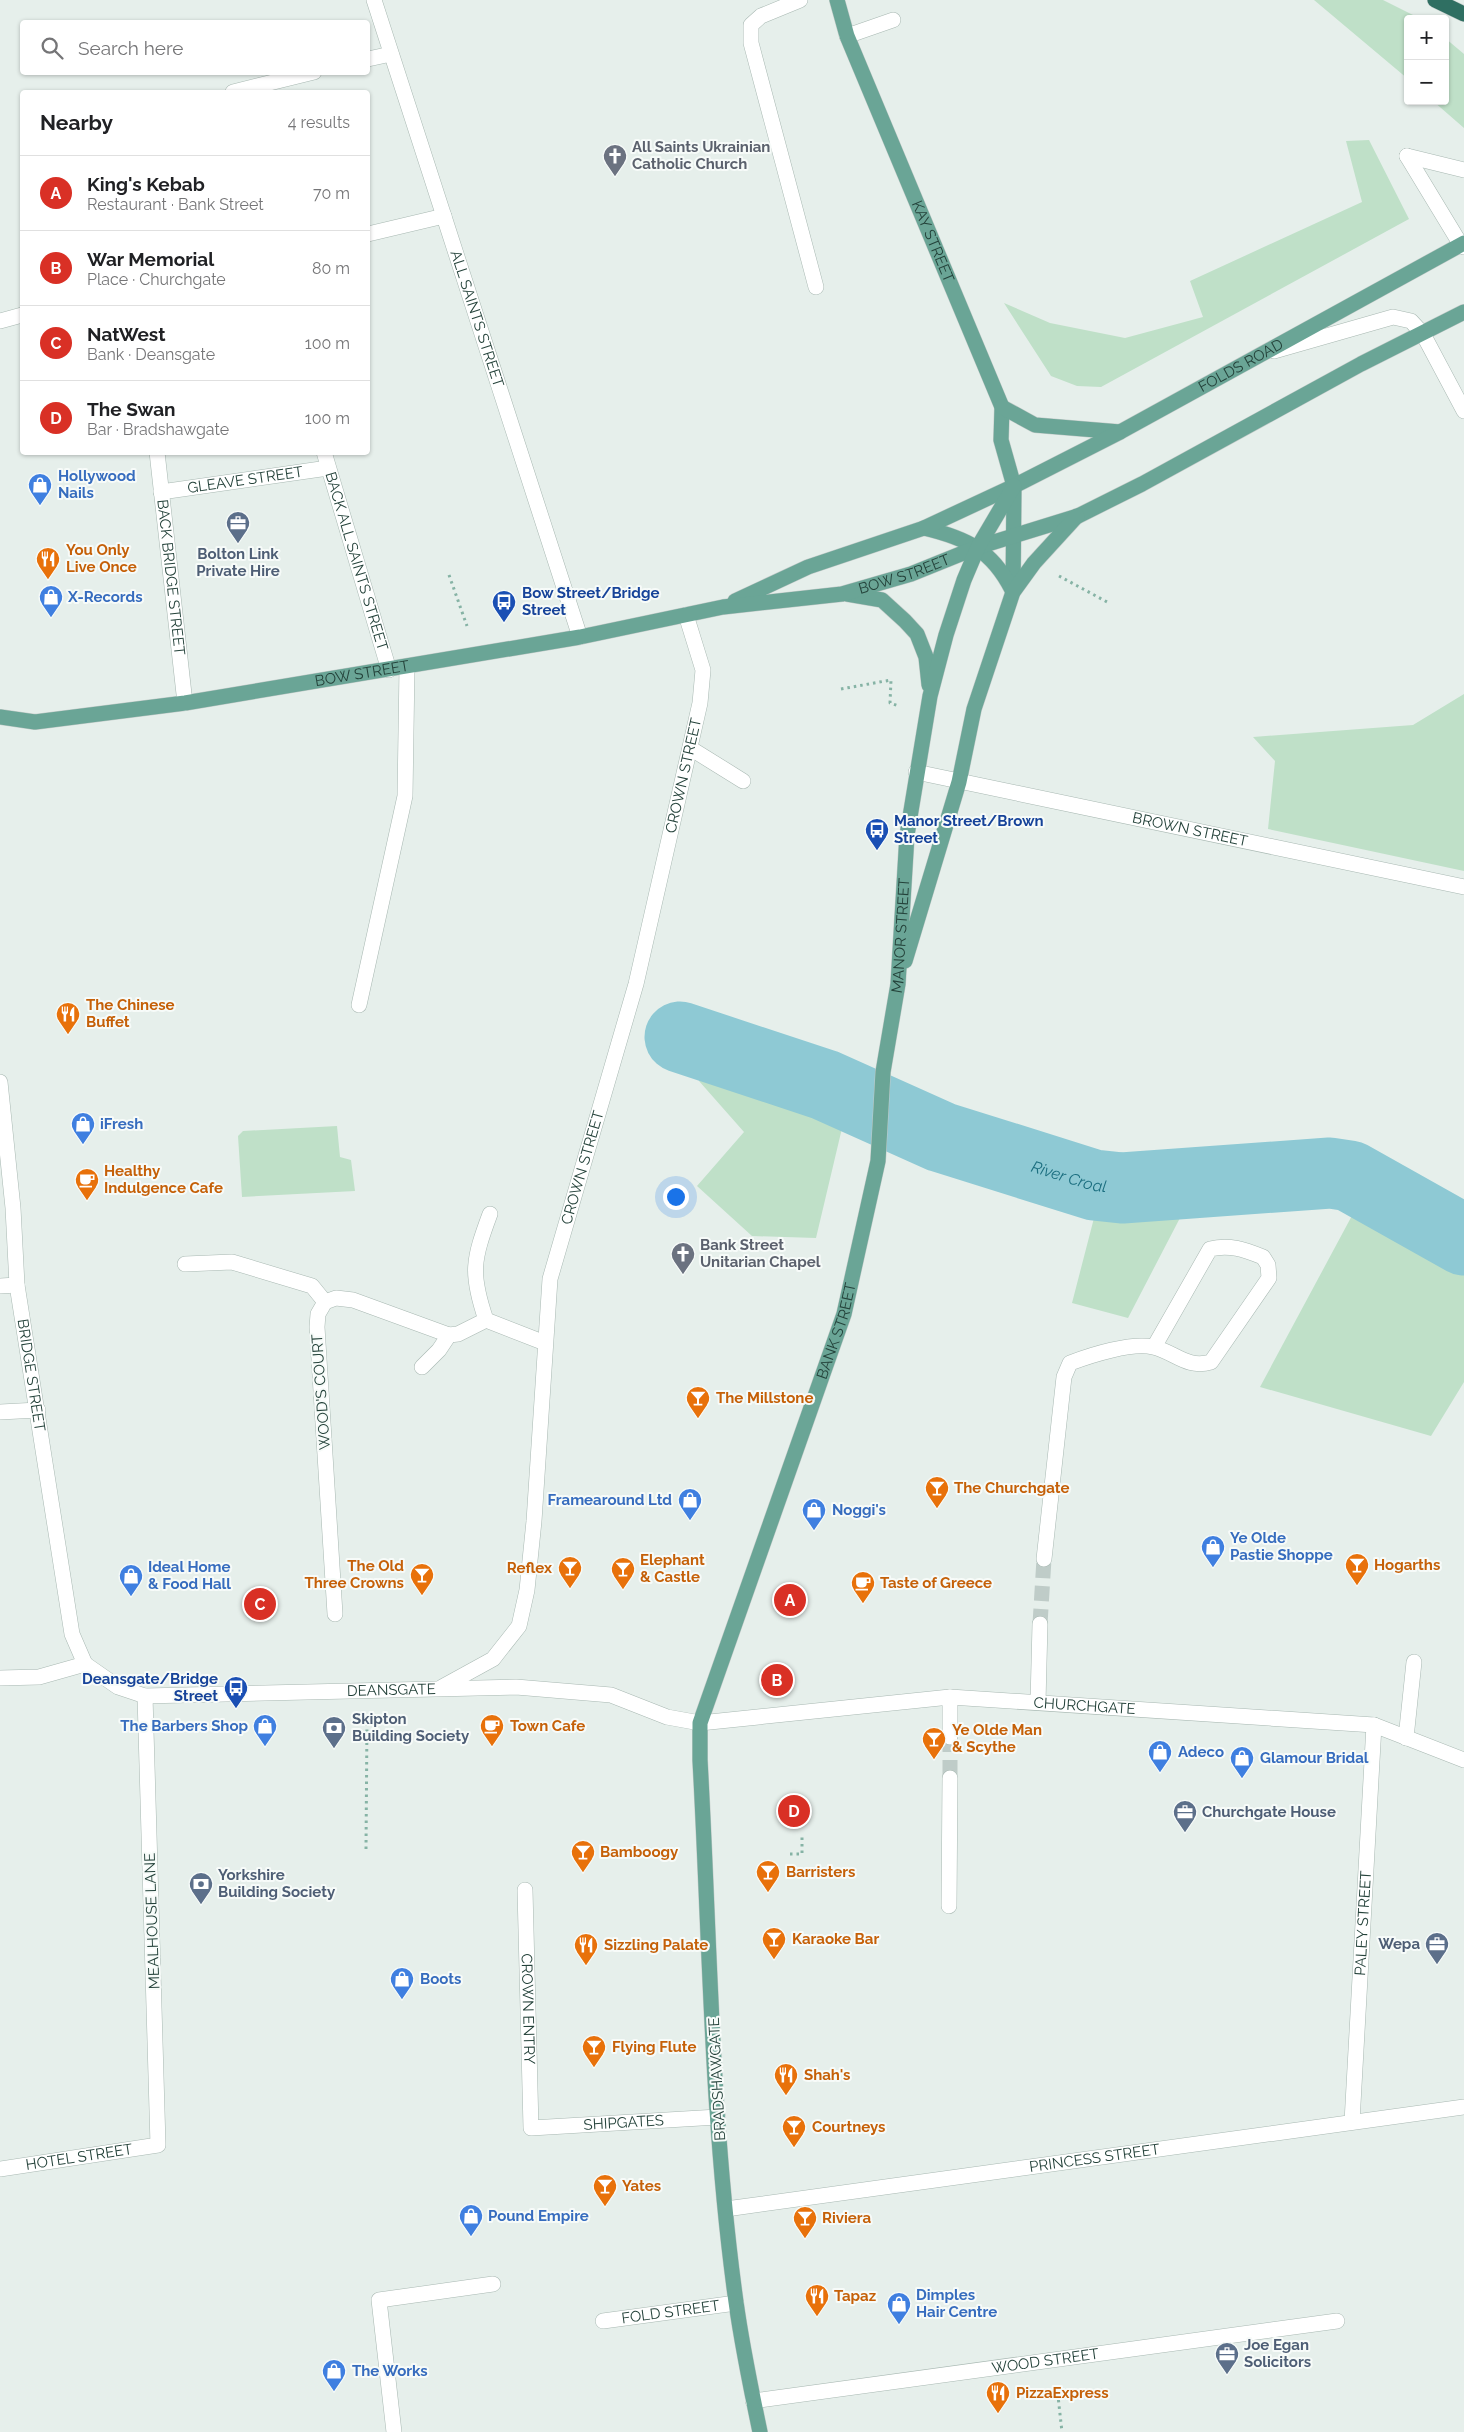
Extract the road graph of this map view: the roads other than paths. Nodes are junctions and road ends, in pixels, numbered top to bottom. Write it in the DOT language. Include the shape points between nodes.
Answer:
graph roads {
  1 [pos="374,0"];
  2 [pos="800,0"];
  3 [pos="837,0"];
  4 [pos="1434,0"];
  5 [pos="1464,14"];
  6 [pos="893,20"];
  7 [pos="847,36"];
  8 [pos="392,54"];
  9 [pos="370,59"];
  10 [pos="302,75"];
  11 [pos="241,90"];
  12 [pos="1464,170"];
  13 [pos="444,216"];
  14 [pos="370,234"];
  15 [pos="1463,245"];
  16 [pos="816,286"];
  17 [pos="1464,312"];
  18 [pos="20,315"];
  19 [pos="0,320"];
  20 [pos="1422,334"];
  21 [pos="1258,355"];
  22 [pos="1002,407"];
  23 [pos="1464,411"];
  24 [pos="1120,432"];
  25 [pos="157,455"];
  26 [pos="325,455"];
  27 [pos="328,468"];
  28 [pos="1014,486"];
  29 [pos="161,492"];
  30 [pos="1078,516"];
  31 [pos="924,528"];
  32 [pos="1014,534"];
  33 [pos="978,547"];
  34 [pos="1013,592"];
  35 [pos="842,594"];
  36 [pos="723,607"];
  37 [pos="686,616"];
  38 [pos="580,638"];
  39 [pos="407,667"];
  40 [pos="389,670"];
  41 [pos="930,696"];
  42 [pos="185,703"];
  43 [pos="0,717"];
  44 [pos="690,748"];
  45 [pos="916,772"];
  46 [pos="743,781"];
  47 [pos="959,782"];
  48 [pos="1464,888"];
  49 [pos="898,984"];
  50 [pos="359,1005"];
  51 [pos="0,1082"];
  52 [pos="490,1214"];
  53 [pos="185,1264"];
  54 [pos="17,1285"];
  55 [pos="0,1286"];
  56 [pos="325,1302"];
  57 [pos="486,1320"];
  58 [pos="448,1335"];
  59 [pos="545,1343"];
  60 [pos="1154,1347"];
  61 [pos="422,1367"];
  62 [pos="38,1410"];
  63 [pos="0,1412"];
  64 [pos="1044,1559"];
  65 [pos="335,1614"];
  66 [pos="1040,1624"];
  67 [pos="1414,1662"];
  68 [pos="85,1664"];
  69 [pos="0,1678"];
  70 [pos="438,1689"];
  71 [pos="145,1696"];
  72 [pos="950,1698"];
  73 [pos="1038,1702"];
  74 [pos="700,1723"];
  75 [pos="1374,1725"];
  76 [pos="950,1737"];
  77 [pos="1406,1738"];
  78 [pos="1464,1760"];
  79 [pos="950,1778"];
  80 [pos="525,1890"];
  81 [pos="949,1906"];
  82 [pos="1464,2107"];
  83 [pos="718,2117"];
  84 [pos="1352,2122"];
  85 [pos="531,2128"];
  86 [pos="158,2145"];
  87 [pos="0,2169"];
  88 [pos="726,2209"];
  89 [pos="493,2284"];
  90 [pos="736,2303"];
  91 [pos="603,2321"];
  92 [pos="1336,2321"];
  93 [pos="753,2401"];
  94 [pos="394,2432"];
  95 [pos="760,2432"];
  1 -- 8 [label="street, ALL SAINTS STREET"];
  2 -- 16 [label="street" via="761,16 751,25 751,43"];
  3 -- 7 [label="main road, KAY STREET"];
  4 -- 5 [label="highway"];
  6 -- 7 [label="street"];
  7 -- 22 [label="main road, KAY STREET"];
  8 -- 9 [label="street"];
  8 -- 13 [label="street, ALL SAINTS STREET"];
  10 -- 11 [label="street"];
  12 -- 15 [label="street" via="1408,156"];
  13 -- 14 [label="street"];
  13 -- 38 [label="street, ALL SAINTS STREET"];
  15 -- 21 [label="main road, FOLDS ROAD"];
  17 -- 20 [label="main road"];
  18 -- 19 [label="street"];
  20 -- 21 [label="street" via="1411,321 1393,316"];
  20 -- 23 [label="street"];
  20 -- 30 [label="main road"];
  21 -- 24 [label="main road, FOLDS ROAD"];
  22 -- 24 [label="main road" via="1035,425"];
  22 -- 28 [label="main road, KAY STREET" via="1001,440"];
  24 -- 28 [label="main road, FOLDS ROAD"];
  25 -- 29 [label="street, BACK BRIDGE STREET"];
  26 -- 27 [label="street, BACK ALL SAINTS STREET"];
  27 -- 29 [label="street, GLEAVE STREET"];
  27 -- 40 [label="street, BACK ALL SAINTS STREET"];
  28 -- 31 [label="main road, BOW STREET"];
  28 -- 32 [label="main road, MANOR STREET"];
  28 -- 33 [label="main road, MANOR STREET"];
  29 -- 42 [label="street, BACK BRIDGE STREET"];
  30 -- 32 [label="main road, BOW STREET"];
  30 -- 34 [label="main road, MANOR STREET" via="1034,563"];
  31 -- 33 [label="main road" via="946,533"];
  31 -- 36 [label="main road, BOW STREET" via="808,567"];
  32 -- 33 [label="main road, BOW STREET"];
  32 -- 34 [label="main road, MANOR STREET"];
  33 -- 34 [label="main road" via="1004,575"];
  33 -- 35 [label="main road, BOW STREET" via="911,574"];
  33 -- 41 [label="main road, MANOR STREET" via="946,635"];
  34 -- 47 [label="main road, MANOR STREET" via="974,709"];
  35 -- 36 [label="main road, BOW STREET"];
  35 -- 41 [label="main road" via="882,600 917,634 926,657"];
  36 -- 37 [label="main road, BOW STREET"];
  37 -- 38 [label="main road, BOW STREET"];
  37 -- 44 [label="street, CROWN STREET" via="702,670 700,703"];
  38 -- 39 [label="main road, BOW STREET"];
  39 -- 40 [label="main road, BOW STREET"];
  39 -- 50 [label="street" via="405,796"];
  40 -- 42 [label="main road, BOW STREET"];
  41 -- 45 [label="main road, MANOR STREET"];
  42 -- 43 [label="main road, BOW STREET" via="35,722"];
  44 -- 46 [label="street"];
  44 -- 59 [label="street, CROWN STREET" via="636,984 550,1279"];
  45 -- 47 [label="street, BROWN STREET"];
  45 -- 49 [label="main road, MANOR STREET" via="903,870"];
  47 -- 48 [label="street, BROWN STREET"];
  47 -- 49 [label="main road, MANOR STREET"];
  49 -- 74 [label="main road, BANK STREET" via="883,1072 878,1162 844,1314"];
  51 -- 54 [label="street, BRIDGE STREET"];
  52 -- 57 [label="street" via="477,1251 474,1275"];
  53 -- 56 [label="street" via="232,1262 312,1286"];
  54 -- 55 [label="street"];
  54 -- 62 [label="street, BRIDGE STREET"];
  56 -- 58 [label="street" via="336,1298 354,1300"];
  56 -- 65 [label="street, WOOD'S COURT" via="318,1314 317,1327"];
  57 -- 58 [label="street" via="458,1334"];
  57 -- 59 [label="street"];
  58 -- 61 [label="street"];
  59 -- 70 [label="street, CROWN STREET" via="534,1521 520,1626 493,1659"];
  60 -- 60 [label="street" via="1190,1363 1210,1362 1269,1278 1268,1265 1263,1257 1240,1248 1210,1249"];
  60 -- 64 [label="street" via="1140,1345 1070,1362 1064,1376"];
  62 -- 63 [label="street"];
  62 -- 68 [label="street, BRIDGE STREET" via="72,1634"];
  66 -- 73 [label="street"];
  67 -- 77 [label="street"];
  68 -- 69 [label="street" via="39,1677"];
  68 -- 71 [label="street, DEANSGATE" via="118,1687"];
  70 -- 71 [label="street, DEANSGATE"];
  70 -- 74 [label="street, DEANSGATE" via="516,1687 611,1695 667,1718"];
  71 -- 86 [label="street, MEALHOUSE LANE"];
  72 -- 73 [label="street, CHURCHGATE"];
  72 -- 74 [label="street, CHURCHGATE"];
  72 -- 76 [label="street"];
  73 -- 75 [label="street, CHURCHGATE"];
  74 -- 83 [label="main road, BRADSHAWGATE"];
  75 -- 77 [label="street, CHURCHGATE"];
  75 -- 84 [label="street, PALEY STREET"];
  77 -- 78 [label="street, CHURCHGATE"];
  79 -- 81 [label="street"];
  80 -- 85 [label="street, CROWN ENTRY"];
  82 -- 84 [label="street, PRINCESS STREET"];
  83 -- 85 [label="street, SHIPGATES"];
  83 -- 88 [label="main road, BRADSHAWGATE"];
  84 -- 88 [label="street, PRINCESS STREET"];
  86 -- 87 [label="street, HOTEL STREET"];
  88 -- 90 [label="main road, BRADSHAWGATE"];
  89 -- 94 [label="street" via="379,2300"];
  90 -- 91 [label="street, FOLD STREET"];
  90 -- 93 [label="main road, BRADSHAWGATE"];
  92 -- 93 [label="street, WOOD STREET"];
  93 -- 95 [label="main road, BRADSHAWGATE"];
}
